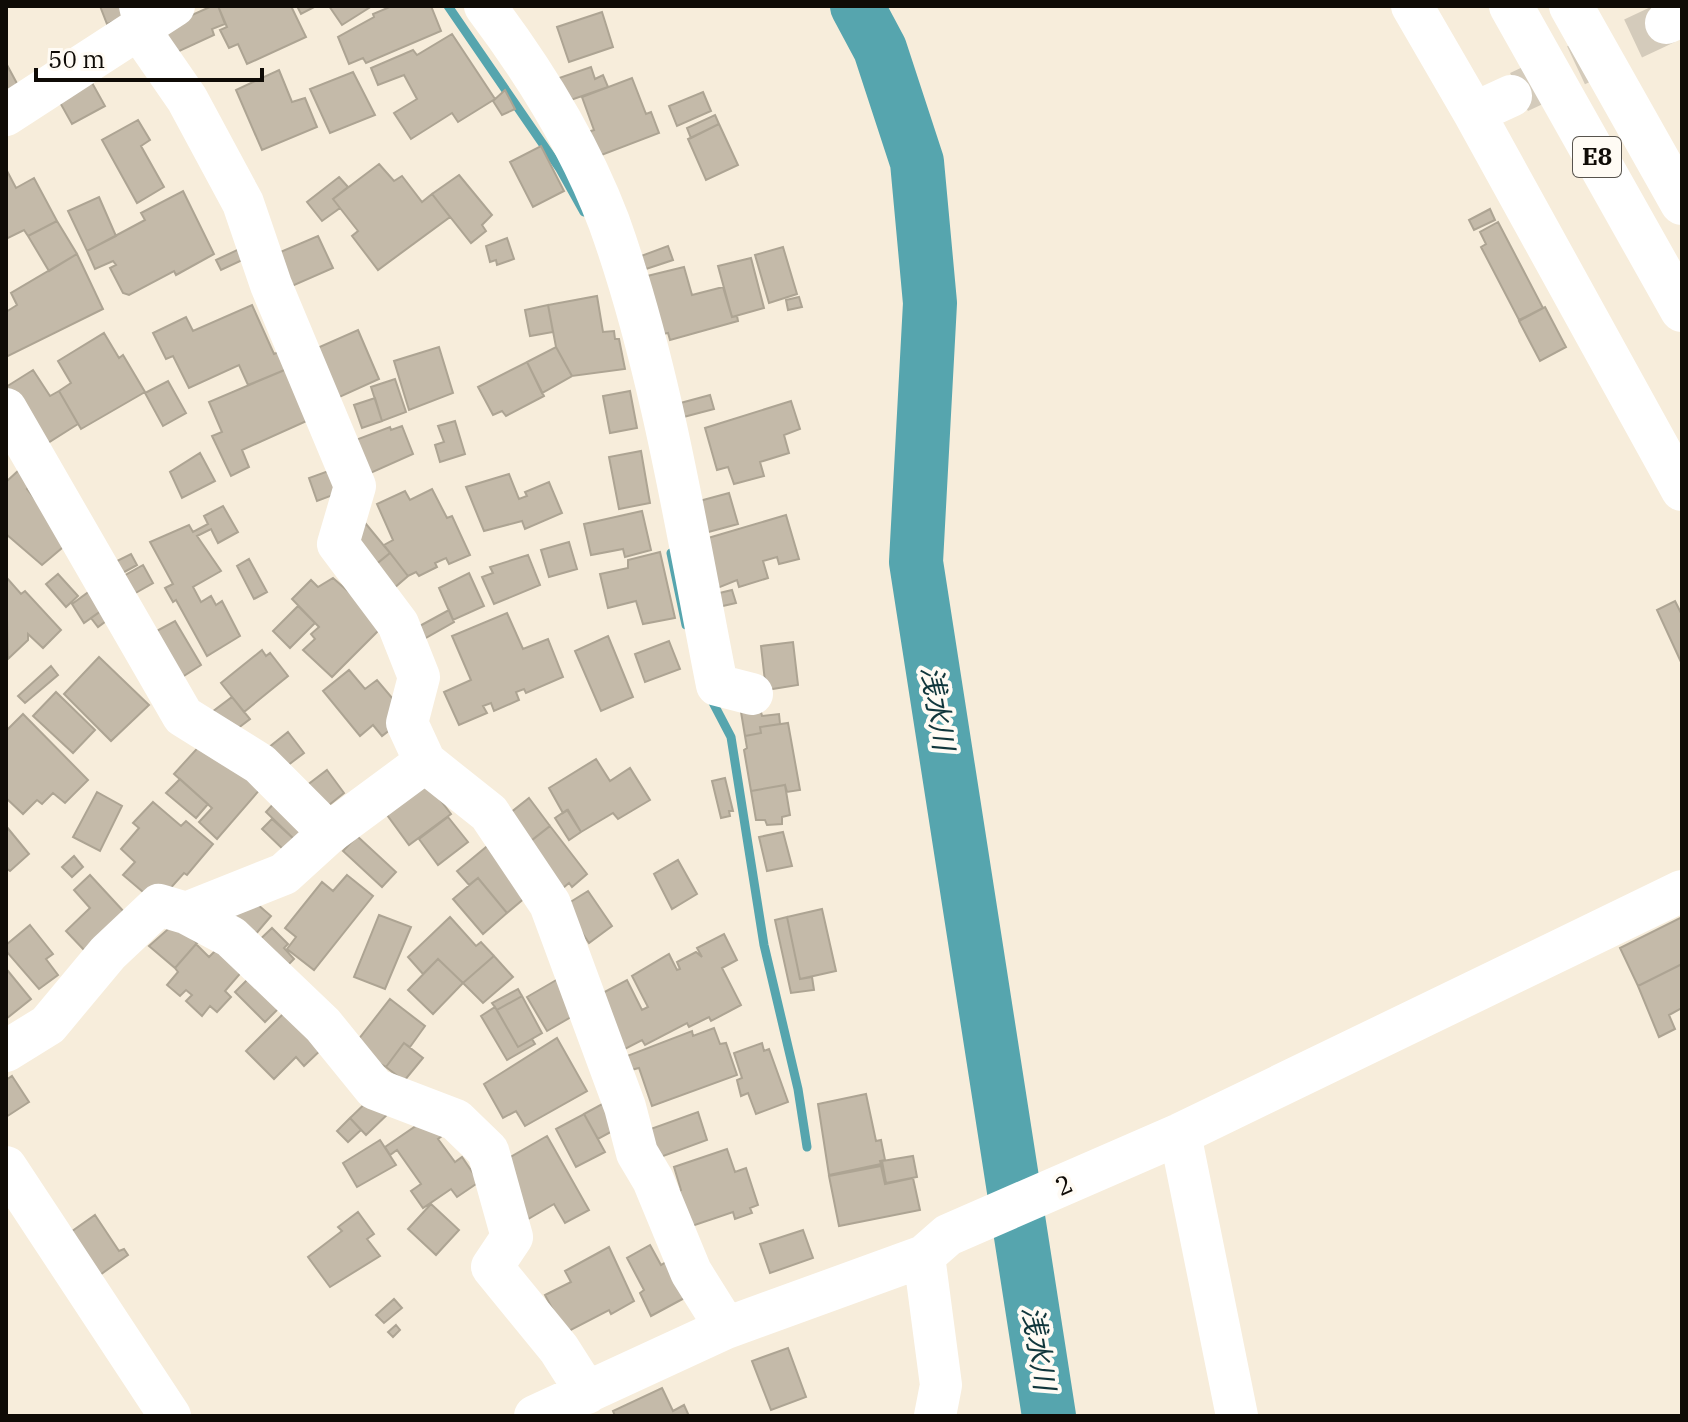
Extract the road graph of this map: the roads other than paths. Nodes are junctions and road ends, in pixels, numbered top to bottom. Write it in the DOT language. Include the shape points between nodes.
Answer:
graph roads {
  1 [pos="485,6"];
  2 [pos="1412,6"];
  3 [pos="1511,6"];
  4 [pos="1571,6"];
  5 [pos="153,11"];
  6 [pos="6,115"];
  7 [pos="1682,203"];
  8 [pos="1682,310"];
  9 [pos="6,409"];
  10 [pos="1682,490"];
  11 [pos="752,694"];
  12 [pos="425,762"];
  13 [pos="329,833"];
  14 [pos="1682,891"];
  15 [pos="186,913"];
  16 [pos="6,1051"];
  17 [pos="1180,1134"];
  18 [pos="6,1167"];
  19 [pos="936,1246"];
  20 [pos="726,1328"];
  21 [pos="587,1393"];
  22 [pos="170,1416"];
  23 [pos="535,1416"];
  24 [pos="935,1416"];
  25 [pos="1237,1416"];
  1 -- 11 [label="street" via="527,61 608,221 669,440 717,685"];
  2 -- 10 [label="street" via="1493,104"];
  3 -- 8 [label="highway, E8"];
  4 -- 7 [label="highway, E8"];
  5 -- 6 [label="street"];
  5 -- 12 [label="street" via="149,44 187,99 243,203 271,285 355,486 338,544 398,624 419,677 407,723"];
  9 -- 13 [label="street" via="183,716 260,764"];
  12 -- 13 [label="street"];
  12 -- 20 [label="street" via="489,813 550,904 637,1153 691,1272"];
  13 -- 15 [label="street" via="284,874"];
  14 -- 17 [label="street, 2"];
  15 -- 16 [label="street" via="159,905 108,953 48,1025"];
  15 -- 21 [label="street" via="231,937 323,1025 375,1089 456,1120 488,1151 512,1237 492,1267 559,1349"];
  17 -- 19 [label="street, 2"];
  17 -- 25 [label="street"];
  18 -- 22 [label="street"];
  19 -- 20 [label="street, 2"];
  19 -- 24 [label="street" via="941,1385"];
  20 -- 21 [label="street, 2"];
  21 -- 23 [label="street, 2"];
}
